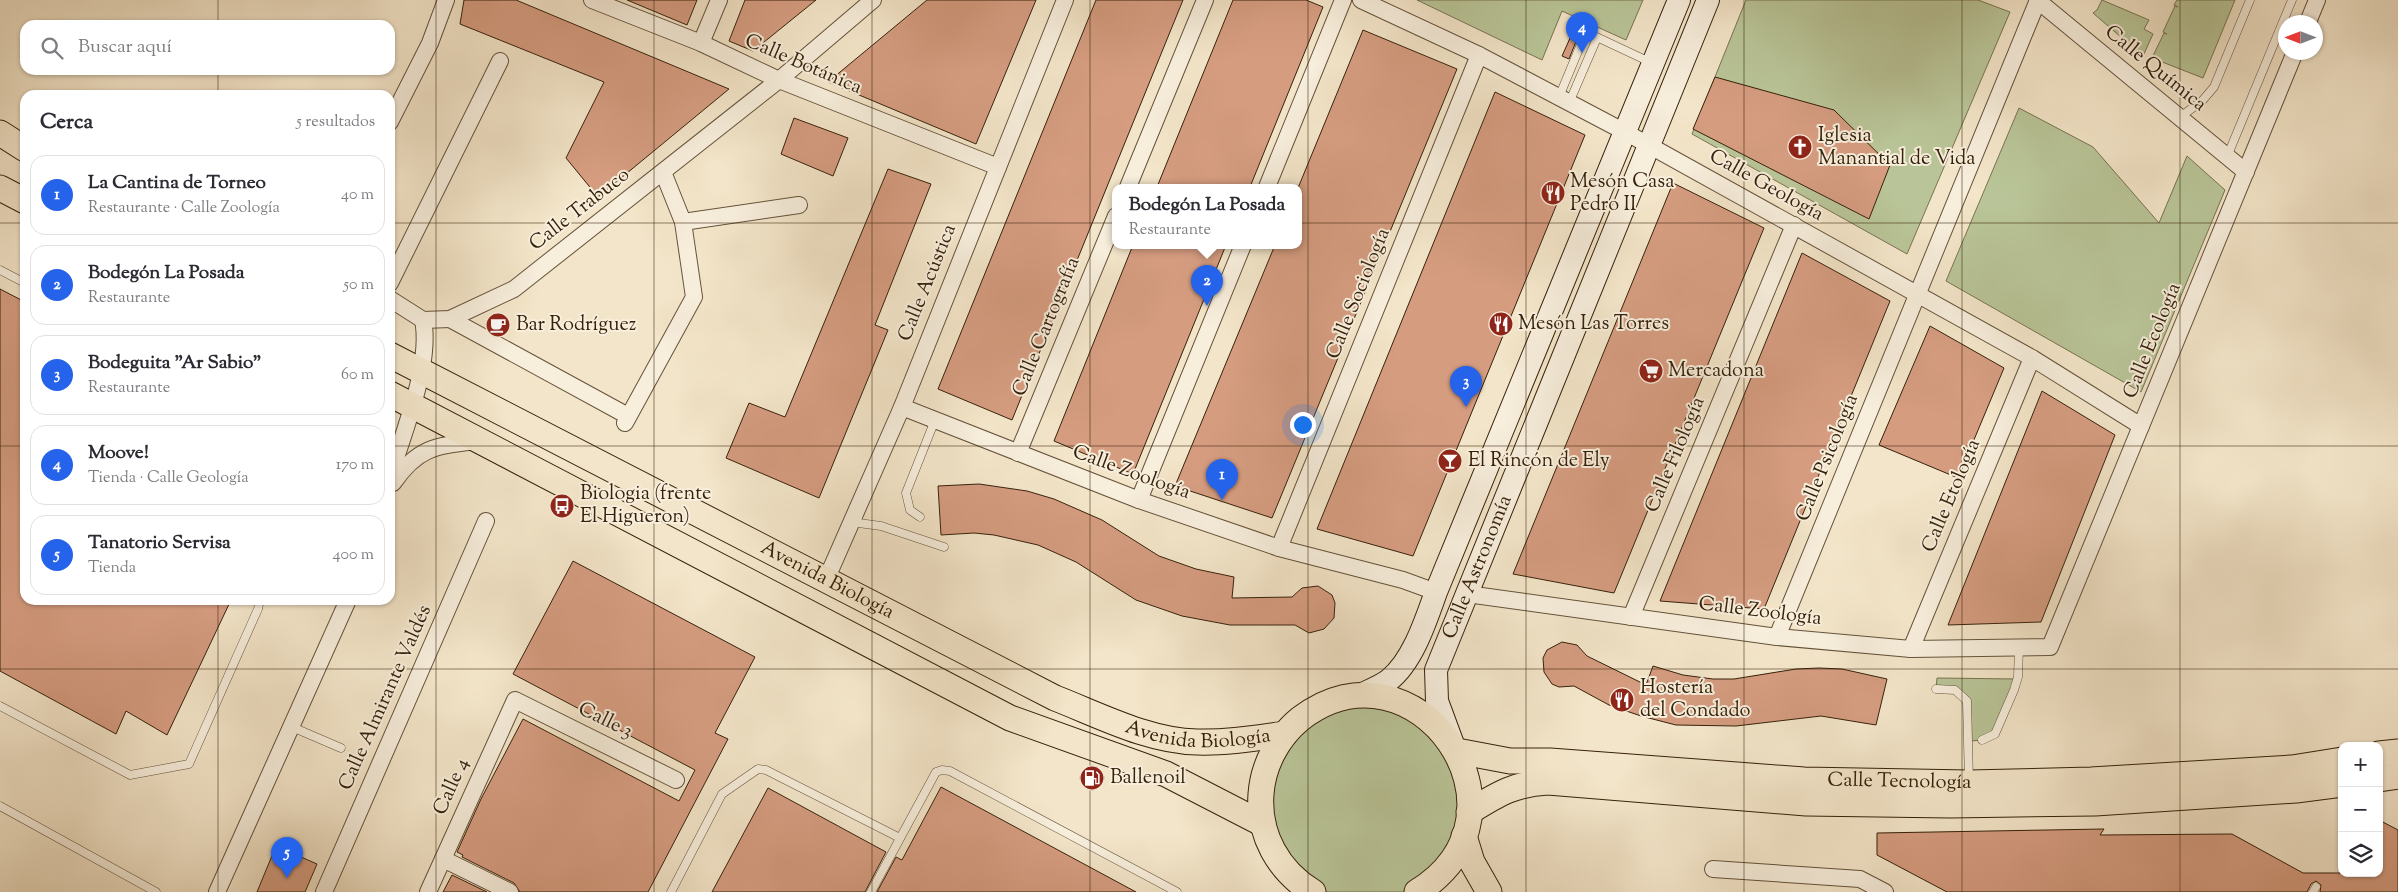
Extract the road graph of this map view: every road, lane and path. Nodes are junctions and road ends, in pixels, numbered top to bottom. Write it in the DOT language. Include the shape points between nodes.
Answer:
graph roads {
  1 [pos="446,0"];
  2 [pos="592,0"];
  3 [pos="719,0"];
  4 [pos="873,0"];
  5 [pos="1065,0"];
  6 [pos="1205,0"];
  7 [pos="1343,0"];
  8 [pos="1361,0"];
  9 [pos="1679,0"];
  10 [pos="1708,0"];
  11 [pos="2038,0"];
  12 [pos="2250,0"];
  13 [pos="2292,0"];
  14 [pos="2317,0"];
  15 [pos="2311,15"];
  16 [pos="1597,38"];
  17 [pos="701,43"];
  18 [pos="1478,55"];
  19 [pos="2292,60"];
  20 [pos="500,61"];
  21 [pos="1653,64"];
  22 [pos="779,80"];
  23 [pos="1564,100"];
  24 [pos="395,112"];
  25 [pos="2180,117"];
  26 [pos="1625,132"];
  27 [pos="0,133"];
  28 [pos="20,146"];
  29 [pos="1649,146"];
  30 [pos="0,154"];
  31 [pos="2227,156"];
  32 [pos="20,164"];
  33 [pos="998,167"];
  34 [pos="663,172"];
  35 [pos="2246,172"];
  36 [pos="1129,184"];
  37 [pos="1268,184"];
  38 [pos="0,188"];
  39 [pos="20,199"];
  40 [pos="799,205"];
  41 [pos="683,222"];
  42 [pos="1794,225"];
  43 [pos="1112,226"];
  44 [pos="1241,249"];
  45 [pos="0,270"];
  46 [pos="395,273"];
  47 [pos="20,280"];
  48 [pos="1918,296"];
  49 [pos="395,302"];
  50 [pos="450,319"];
  51 [pos="423,320"];
  52 [pos="395,358"];
  53 [pos="2032,358"];
  54 [pos="420,371"];
  55 [pos="395,397"];
  56 [pos="412,406"];
  57 [pos="902,407"];
  58 [pos="935,420"];
  59 [pos="2141,426"];
  60 [pos="480,440"];
  61 [pos="1018,454"];
  62 [pos="395,460"];
  63 [pos="395,480"];
  64 [pos="1139,500"];
  65 [pos="920,517"];
  66 [pos="486,521"];
  67 [pos="851,522"];
  68 [pos="944,547"];
  69 [pos="1279,548"];
  70 [pos="826,580"];
  71 [pos="1436,592"];
  72 [pos="1467,594"];
  73 [pos="259,605"];
  74 [pos="346,605"];
  75 [pos="1631,617"];
  76 [pos="1777,637"];
  77 [pos="2019,647"];
  78 [pos="2050,647"];
  79 [pos="1911,649"];
  80 [pos="1936,689"];
  81 [pos="1358,696"];
  82 [pos="515,700"];
  83 [pos="0,706"];
  84 [pos="292,726"];
  85 [pos="1285,734"];
  86 [pos="1982,740"];
  87 [pos="341,748"];
  88 [pos="1456,749"];
  89 [pos="2398,752"];
  90 [pos="2383,754"];
  91 [pos="2338,761"];
  92 [pos="2398,776"];
  93 [pos="2383,778"];
  94 [pos="676,780"];
  95 [pos="1969,783"];
  96 [pos="2338,785"];
  97 [pos="0,806"];
  98 [pos="1469,812"];
  99 [pos="1263,824"];
  100 [pos="1464,836"];
  101 [pos="900,838"];
  102 [pos="443,859"];
  103 [pos="1713,869"];
  104 [pos="156,892"];
  105 [pos="217,892"];
  106 [pos="324,892"];
  107 [pos="428,892"];
  108 [pos="510,892"];
  109 [pos="671,892"];
  110 [pos="871,892"];
  111 [pos="1177,892"];
  112 [pos="1313,892"];
  113 [pos="1417,892"];
  114 [pos="1489,892"];
  115 [pos="1885,892"];
  1 -- 24 [label="street" via="430,43"];
  2 -- 17 [label="street, Calle Botánica"];
  3 -- 17 [label="street"];
  4 -- 22 [label="street, Calle Trabuco"];
  5 -- 33 [label="street, Calle Acústica"];
  6 -- 36 [label="street"];
  7 -- 37 [label="street"];
  8 -- 18 [label="street, Calle Geología"];
  9 -- 21 [label="street, Calle Astronomía"];
  10 -- 29 [label="street, Calle Astronomía"];
  11 -- 25 [label="street, Calle Química"];
  11 -- 48 [label="street, Calle Psicología"];
  12 -- 25 [label="lane" via="2214,87 2202,101"];
  13 -- 31 [label="lane"];
  14 -- 15 [label="street"];
  16 -- 21 [label="lane"];
  16 -- 23 [label="lane"];
  16 -- 23 [label="lane" via="1586,32"];
  17 -- 22 [label="street, Calle Botánica"];
  18 -- 23 [label="street, Calle Geología"];
  18 -- 69 [label="street, Calle Sociología"];
  19 -- 35 [label="street, Calle Ecología"];
  20 -- 46 [label="street"];
  21 -- 26 [label="street, Calle Astronomía"];
  22 -- 33 [label="street, Calle Botánica"];
  22 -- 34 [label="street, Calle Trabuco"];
  23 -- 26 [label="street, Calle Geología"];
  25 -- 31 [label="street, Calle Química"];
  26 -- 29 [label="street, Calle Geología"];
  26 -- 71 [label="street, Calle Astronomía"];
  27 -- 28 [label="main road"];
  29 -- 42 [label="street, Calle Geología"];
  29 -- 72 [label="street, Calle Astronomía"];
  30 -- 32 [label="main road"];
  31 -- 35 [label="street, Calle Química"];
  33 -- 57 [label="street, Calle Acústica"];
  34 -- 41 [label="street"];
  34 -- 50 [label="street, Calle Trabuco" via="514,289"];
  35 -- 59 [label="street, Calle Ecología"];
  38 -- 39 [label="main road"];
  40 -- 41 [label="street"];
  41 -- 50 [label="street" via="694,297 626,420"];
  42 -- 48 [label="street, Calle Geología"];
  42 -- 75 [label="street, Calle Filología"];
  43 -- 61 [label="street, Calle Cartografía"];
  44 -- 64 [label="street"];
  45 -- 47 [label="lane"];
  48 -- 53 [label="street, Calle Geología"];
  48 -- 76 [label="street, Calle Psicología"];
  49 -- 51 [label="street"];
  50 -- 51 [label="street, Calle Trabuco"];
  51 -- 54 [label="street" via="424,350"];
  52 -- 54 [label="main road, Avenida Biología"];
  53 -- 59 [label="street, Calle Geología"];
  53 -- 79 [label="street, Calle Etología"];
  54 -- 56 [label="street"];
  54 -- 70 [label="main road, Avenida Biología"];
  55 -- 56 [label="main road, Avenida Biología"];
  56 -- 60 [label="main road, Avenida Biología"];
  56 -- 62 [label="street"];
  57 -- 58 [label="street, Calle Zoología"];
  57 -- 67 [label="street, Calle Acústica"];
  58 -- 61 [label="street, Calle Zoología"];
  58 -- 65 [label="lane" via="906,493 910,510"];
  59 -- 78 [label="street, Calle Ecología"];
  60 -- 63 [label="street" via="446,444 418,454"];
  60 -- 99 [label="main road, Avenida Biología" via="1010,718 1166,774"];
  61 -- 64 [label="street, Calle Zoología"];
  64 -- 69 [label="street, Calle Zoología"];
  66 -- 106 [label="street, Calle Almirante Valdés"];
  67 -- 68 [label="lane" via="881,526"];
  67 -- 70 [label="street, Calle Acústica"];
  69 -- 71 [label="street, Calle Zoología" via="1403,580"];
  70 -- 85 [label="main road, Avenida Biología" via="1055,698 1149,734 1195,742"];
  71 -- 81 [label="street, Calle Astronomía" via="1423,629 1400,669 1389,680"];
  72 -- 75 [label="street, Calle Zoología"];
  72 -- 88 [label="street, Calle Astronomía" via="1436,670 1437,701"];
  73 -- 83 [label="lane" via="189,764 130,775"];
  74 -- 84 [label="street"];
  75 -- 76 [label="street, Calle Zoología"];
  76 -- 79 [label="street, Calle Zoología"];
  77 -- 78 [label="street, Calle Zoología"];
  77 -- 79 [label="street, Calle Zoología"];
  77 -- 86 [label="lane" via="2014,690 1995,734"];
  80 -- 95 [label="lane" via="1955,690 1967,701"];
  81 -- 85 [label="main road" via="1318,708"];
  81 -- 88 [label="main road" via="1396,701 1413,708 1429,718"];
  82 -- 94 [label="street, Calle 3"];
  82 -- 102 [label="street, Calle 4"];
  84 -- 87 [label="lane"];
  84 -- 105 [label="street"];
  85 -- 99 [label="main road" via="1263,776 1260,808"];
  88 -- 95 [label="main road, Calle Tecnología" via="1510,761 1550,761 1804,780"];
  88 -- 98 [label="main road" via="1468,780"];
  89 -- 90 [label="main road"];
  91 -- 95 [label="main road, Calle Tecnología" via="2292,768 2091,780"];
  92 -- 93 [label="main road"];
  96 -- 98 [label="main road, Calle Tecnología" via="2095,804 1940,805 1806,804 1548,782 1525,784 1508,790"];
  97 -- 104 [label="lane"];
  98 -- 100 [label="main road"];
  99 -- 112 [label="main road" via="1277,858 1289,873"];
  100 -- 113 [label="main road" via="1443,871"];
  100 -- 114 [label="main road" via="1472,862"];
  101 -- 109 [label="lane" via="766,770 758,769 722,794"];
  101 -- 110 [label="lane"];
  101 -- 111 [label="lane" via="936,772 950,771"];
  102 -- 107 [label="street, Calle 4"];
  102 -- 108 [label="street"];
  103 -- 115 [label="street" via="1860,879"];
}
